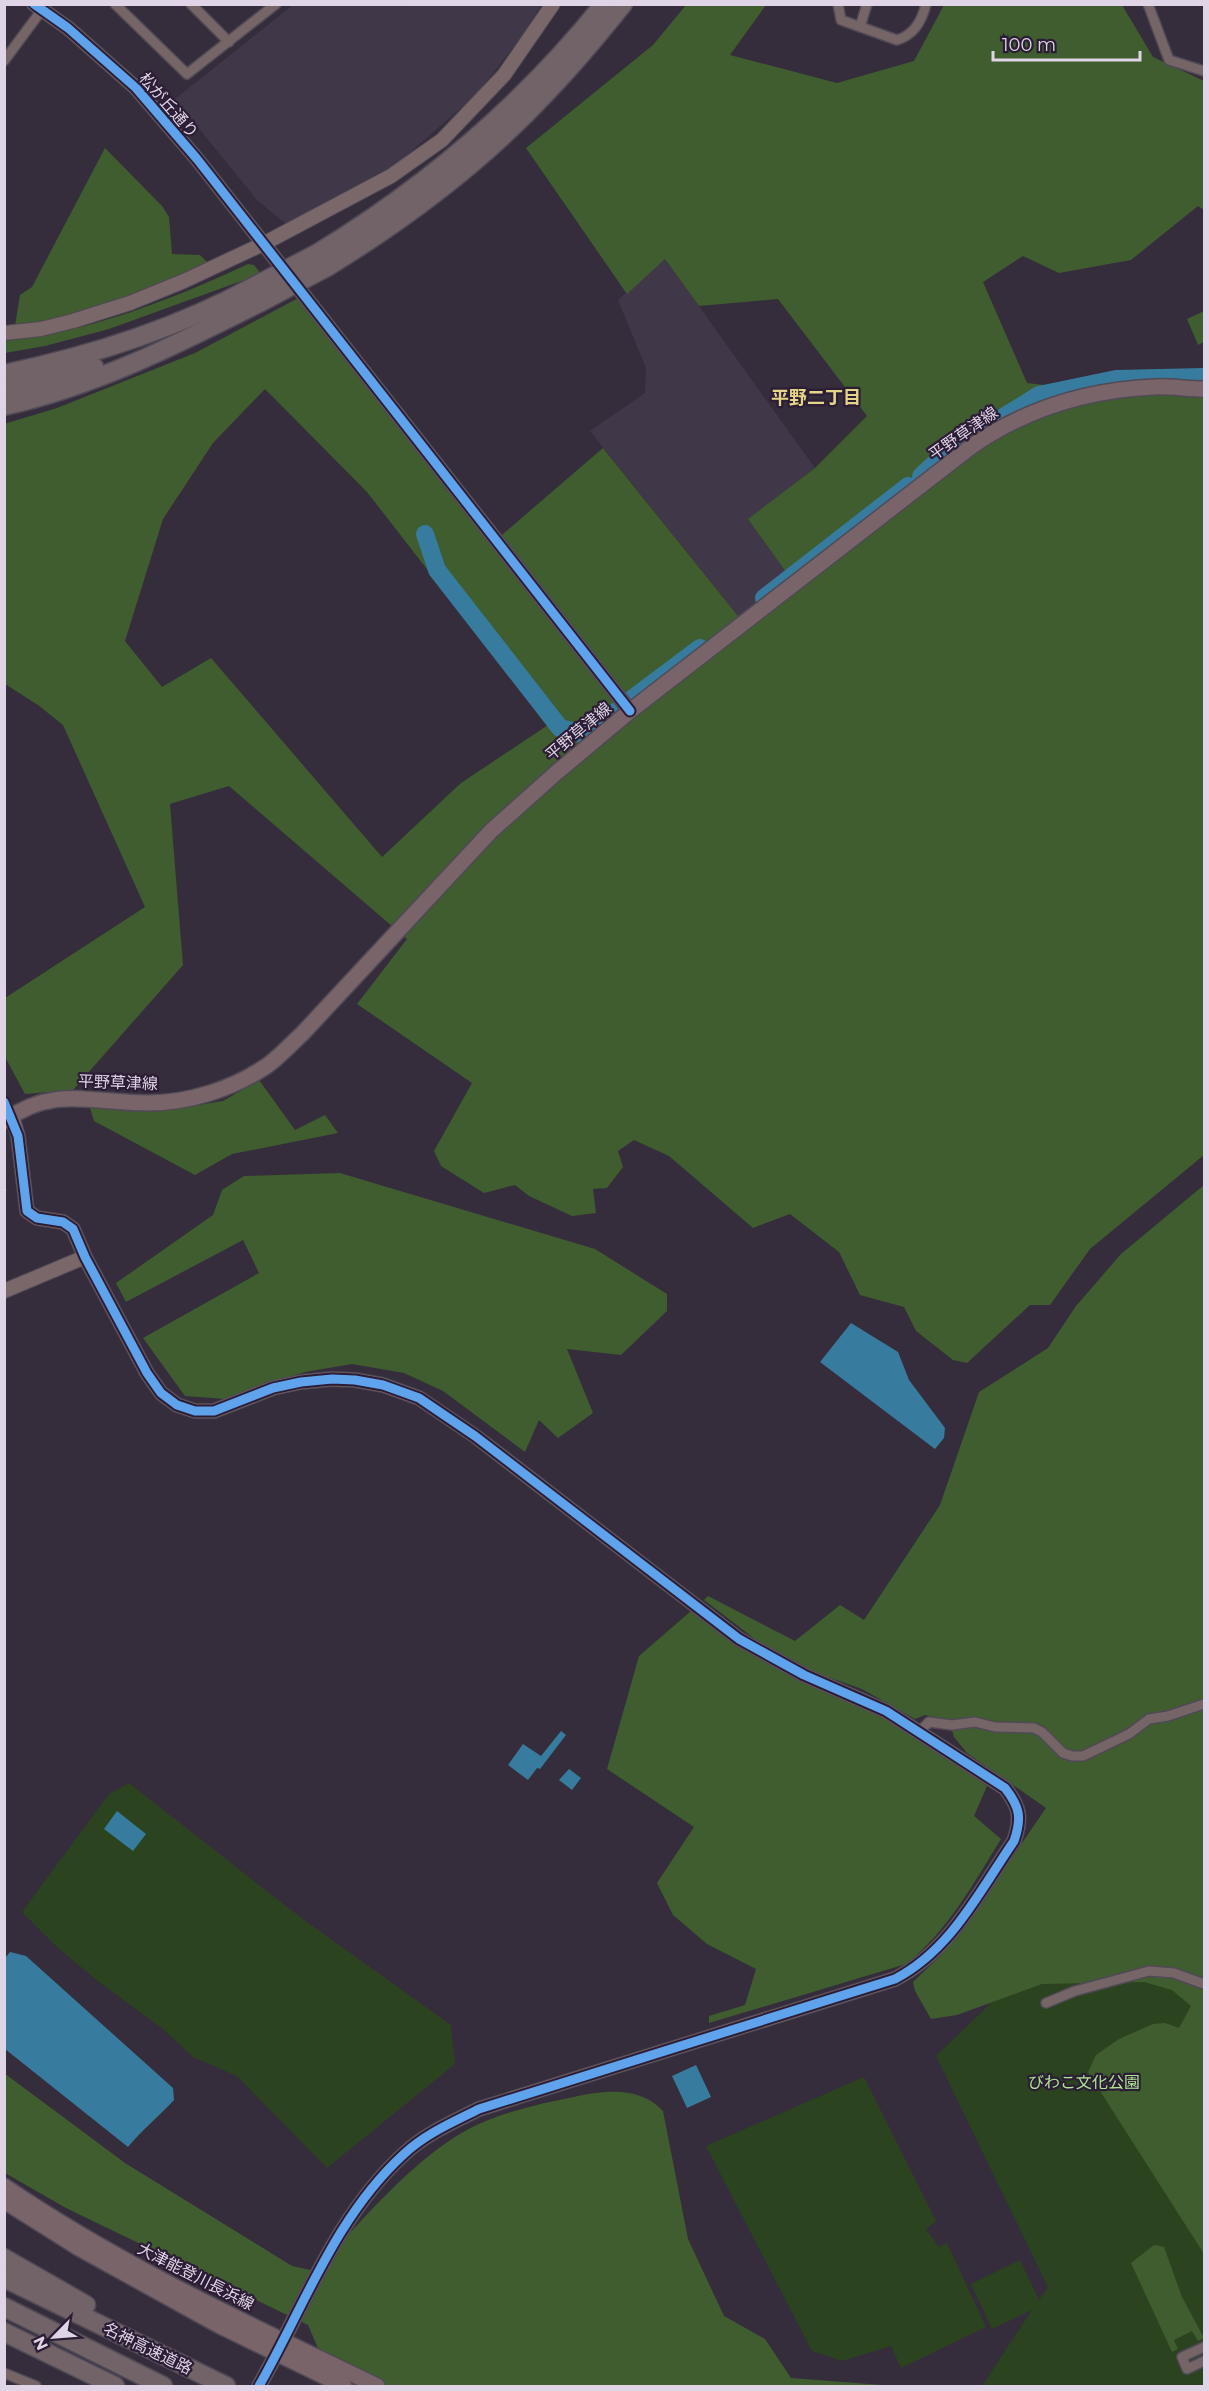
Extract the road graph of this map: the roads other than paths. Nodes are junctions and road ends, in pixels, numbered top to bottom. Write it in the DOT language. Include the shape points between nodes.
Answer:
graph roads {
  1 [pos="115,4"];
  2 [pos="192,4"];
  3 [pos="553,4"];
  4 [pos="603,4"];
  5 [pos="623,4"];
  6 [pos="838,4"];
  7 [pos="867,4"];
  8 [pos="926,4"];
  9 [pos="1148,4"];
  10 [pos="40,6"];
  11 [pos="271,6"];
  12 [pos="860,27"];
  13 [pos="229,42"];
  14 [pos="4,61"];
  15 [pos="1204,71"];
  16 [pos="263,244"];
  17 [pos="322,260"];
  18 [pos="257,295"];
  19 [pos="4,333"];
  20 [pos="4,362"];
  21 [pos="4,374"];
  22 [pos="1204,389"];
  23 [pos="4,390"];
  24 [pos="4,406"];
  25 [pos="630,711"];
  26 [pos="7,1113"];
  27 [pos="85,1257"];
  28 [pos="4,1291"];
  29 [pos="1204,1704"];
  30 [pos="921,1731"];
  31 [pos="1204,1984"];
  32 [pos="1046,2003"];
  33 [pos="4,2186"];
  34 [pos="4,2201"];
  35 [pos="4,2258"];
  36 [pos="4,2278"];
  37 [pos="4,2307"];
  38 [pos="4,2332"];
  39 [pos="280,2347"];
  40 [pos="1204,2347"];
  41 [pos="1204,2361"];
  42 [pos="191,2369"];
  43 [pos="4,2373"];
  44 [pos="36,2386"];
  45 [pos="116,2386"];
  46 [pos="163,2386"];
  47 [pos="226,2386"];
  48 [pos="259,2386"];
  49 [pos="344,2386"];
  50 [pos="377,2386"];
  1 -- 13 [label="street" via="187,74"];
  2 -- 13 [label="street"];
  3 -- 16 [label="street" via="504,75 441,140 391,176"];
  4 -- 17 [label="highway" via="508,111"];
  5 -- 17 [label="highway" via="548,92 474,161 398,220"];
  6 -- 12 [label="street" via="841,21"];
  7 -- 12 [label="street"];
  8 -- 12 [label="street" via="922,20 906,37 897,40"];
  9 -- 15 [label="street" via="1169,60"];
  10 -- 14 [label="street"];
  10 -- 16 [label="street, 松が丘通り" via="136,88"];
  11 -- 13 [label="street"];
  16 -- 19 [label="street" via="108,310 41,329"];
  16 -- 25 [label="street, 松が丘通り"];
  17 -- 18 [label="highway, bridge"];
  18 -- 20 [label="highway" via="54,353"];
  18 -- 21 [label="highway" via="230,299 160,329 75,357"];
  18 -- 23 [label="highway" via="146,351"];
  18 -- 24 [label="highway" via="132,365"];
  22 -- 25 [label="main road, 平野草津線" via="1155,387 1106,392 1033,411 998,428"];
  25 -- 26 [label="main road, 平野草津線" via="491,831 270,1064 237,1084 175,1101 59,1098"];
  26 -- 27 [label="street" via="18,1136 27,1211 73,1229"];
  27 -- 28 [label="street"];
  27 -- 30 [label="street" via="147,1373 161,1393 177,1406 214,1411 273,1388 332,1379 383,1385 419,1398 739,1639"];
  29 -- 30 [label="street" via="1149,1719 1129,1734 1083,1756 1063,1753 1034,1728 929,1722"];
  30 -- 39 [label="street" via="1005,1788 1015,1800 1019,1826 1014,1841 948,1938 932,1954 895,1979 479,2109 430,2135 405,2153 361,2201 322,2263"];
  31 -- 32 [label="street" via="1174,1973 1149,1971"];
  33 -- 39 [label="main road, 大津能登川長浜線" via="98,2246"];
  34 -- 39 [label="main road, 大津能登川長浜線" via="77,2247 220,2326"];
  35 -- 42 [label="highway"];
  36 -- 42 [label="highway, 名神高速道路"];
  37 -- 46 [label="highway, 名神高速道路"];
  38 -- 45 [label="highway"];
  39 -- 48 [label="street"];
  39 -- 49 [label="main road, 大津能登川長浜線"];
  39 -- 50 [label="main road, 大津能登川長浜線"];
  40 -- 41 [label="street" via="1182,2357 1187,2369"];
  42 -- 47 [label="highway, 名神高速道路"];
  43 -- 44 [label="street"];
}
